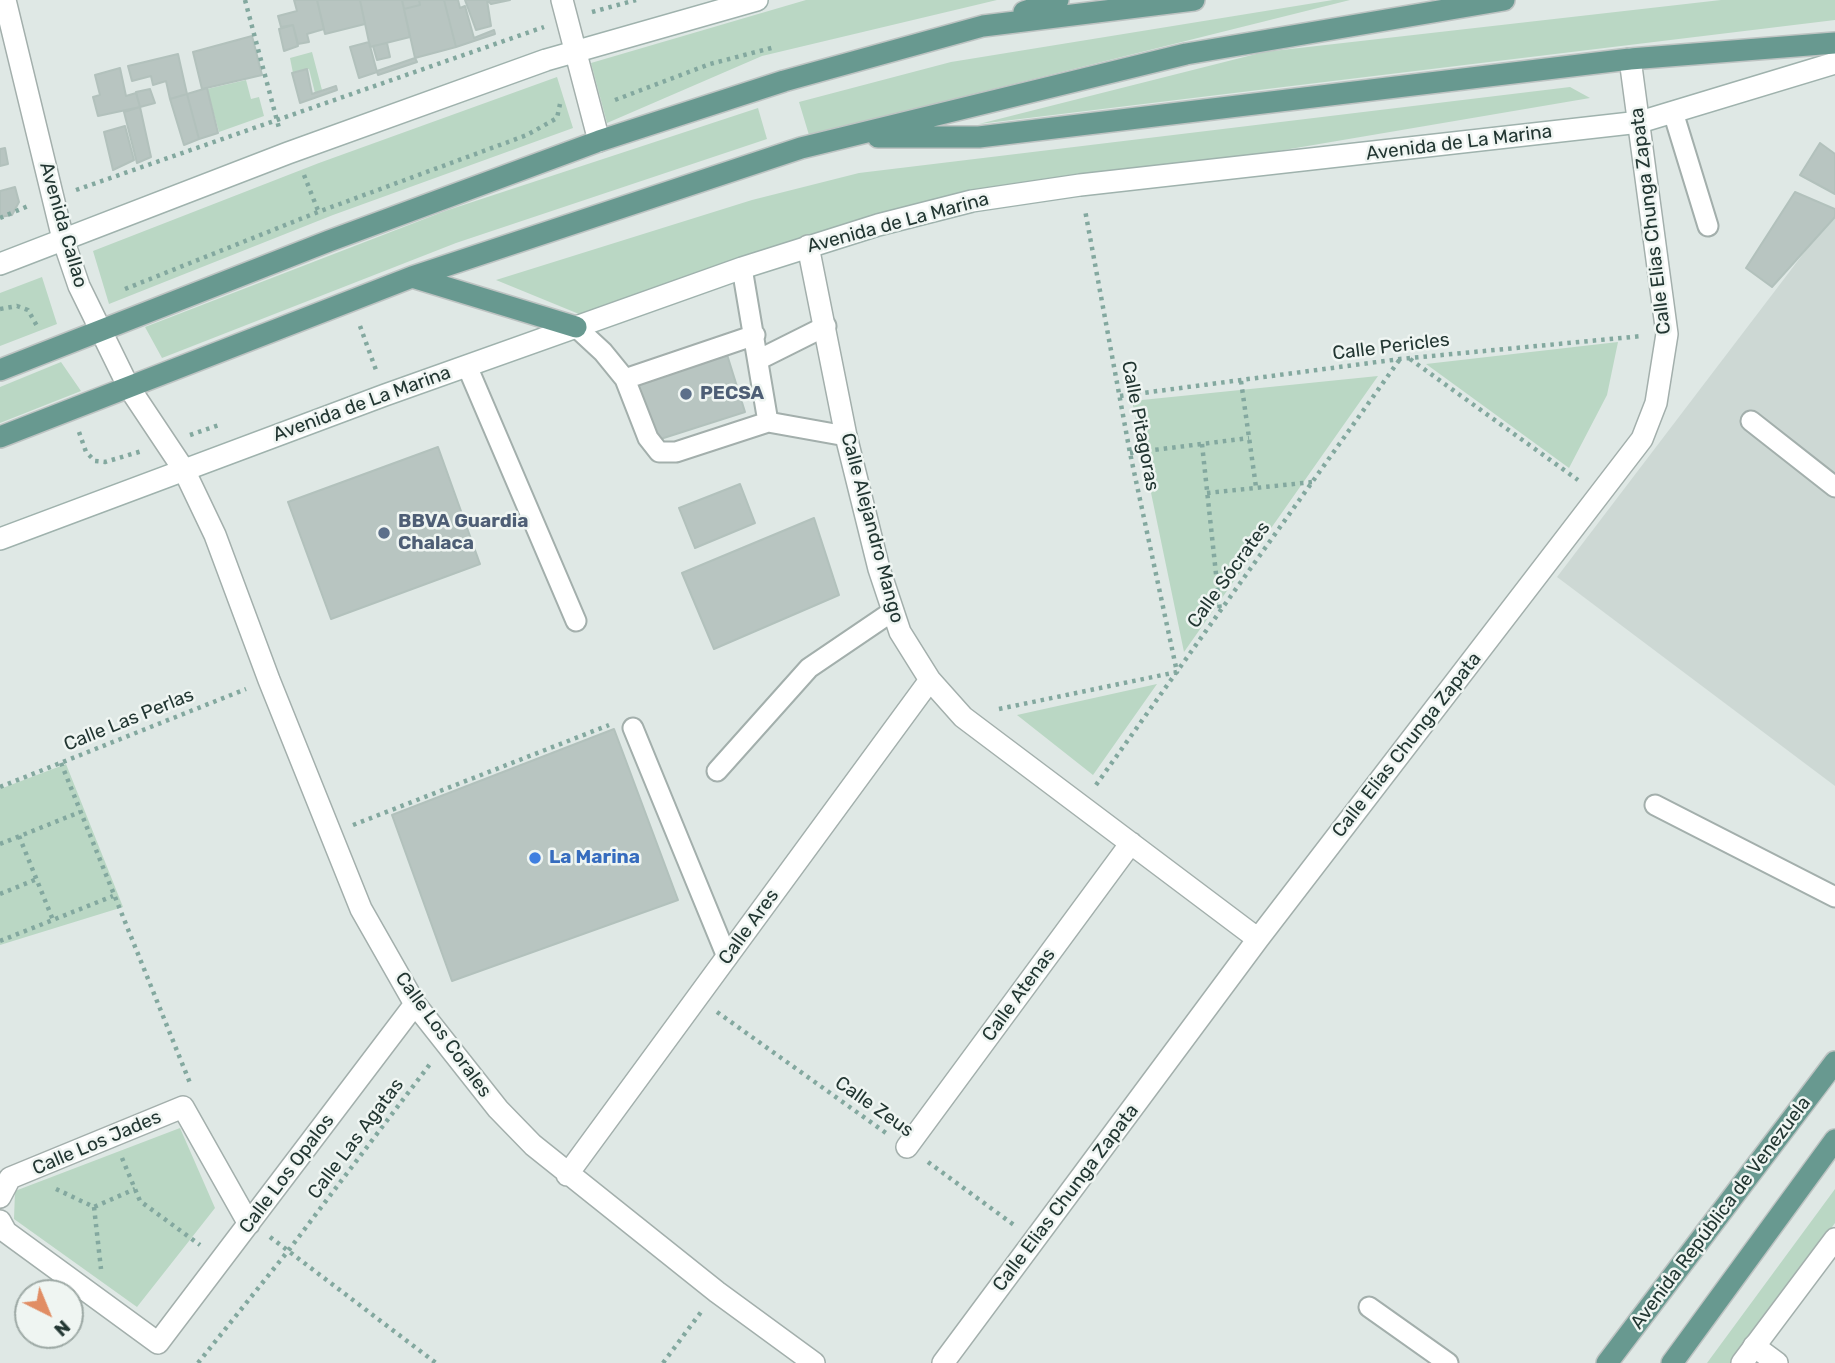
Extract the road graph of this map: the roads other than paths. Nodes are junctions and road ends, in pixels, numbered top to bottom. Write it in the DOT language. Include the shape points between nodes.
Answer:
graph roads {
  1 [pos="5,0"];
  2 [pos="757,0"];
  3 [pos="1058,0"];
  4 [pos="1194,0"];
  5 [pos="1504,0"];
  6 [pos="564,10"];
  7 [pos="983,26"];
  8 [pos="1835,43"];
  9 [pos="575,50"];
  10 [pos="1630,59"];
  11 [pos="1835,63"];
  12 [pos="1673,112"];
  13 [pos="1640,122"];
  14 [pos="841,138"];
  15 [pos="599,141"];
  16 [pos="1709,226"];
  17 [pos="63,239"];
  18 [pos="808,246"];
  19 [pos="0,264"];
  20 [pos="742,268"];
  21 [pos="412,276"];
  22 [pos="826,326"];
  23 [pos="576,327"];
  24 [pos="99,331"];
  25 [pos="754,335"];
  26 [pos="760,359"];
  27 [pos="467,366"];
  28 [pos="0,370"];
  29 [pos="625,379"];
  30 [pos="128,386"];
  31 [pos="1751,421"];
  32 [pos="768,422"];
  33 [pos="846,436"];
  34 [pos="0,437"];
  35 [pos="184,470"];
  36 [pos="1835,487"];
  37 [pos="0,539"];
  38 [pos="893,611"];
  39 [pos="576,621"];
  40 [pos="930,680"];
  41 [pos="633,728"];
  42 [pos="717,771"];
  43 [pos="1655,805"];
  44 [pos="1131,843"];
  45 [pos="1835,897"];
  46 [pos="1258,939"];
  47 [pos="727,957"];
  48 [pos="415,1004"];
  49 [pos="1835,1062"];
  50 [pos="1835,1140"];
  51 [pos="906,1147"];
  52 [pos="567,1175"];
  53 [pos="0,1197"];
  54 [pos="0,1221"];
  55 [pos="249,1223"];
  56 [pos="1835,1239"];
  57 [pos="1369,1307"];
  58 [pos="1748,1355"];
  59 [pos="814,1363"];
  60 [pos="943,1363"];
  61 [pos="1448,1363"];
  62 [pos="1607,1363"];
  63 [pos="1672,1363"];
  64 [pos="1777,1363"];
  1 -- 17 [label="street, Avenida Callao"];
  2 -- 9 [label="street"];
  3 -- 7 [label="main road"];
  4 -- 7 [label="main road"];
  5 -- 14 [label="main road" via="1186,54"];
  6 -- 9 [label="street"];
  7 -- 15 [label="main road" via="784,81"];
  8 -- 10 [label="main road"];
  9 -- 15 [label="street"];
  9 -- 17 [label="street"];
  10 -- 13 [label="street, Calle Elias Chunga Zapata"];
  10 -- 14 [label="main road" via="979,137"];
  11 -- 12 [label="street, Avenida de La Marina"];
  12 -- 13 [label="street, Avenida de La Marina"];
  12 -- 16 [label="lane"];
  13 -- 18 [label="street, Avenida de La Marina" via="972,201"];
  13 -- 46 [label="street, Calle Elias Chunga Zapata" via="1667,334 1656,403 1642,439"];
  14 -- 21 [label="main road"];
  15 -- 24 [label="main road"];
  17 -- 19 [label="street"];
  17 -- 24 [label="street, Avenida Callao"];
  18 -- 20 [label="street, Avenida de La Marina"];
  18 -- 22 [label="street, Calle Alejandro Mango"];
  20 -- 23 [label="street, Avenida de La Marina"];
  20 -- 25 [label="lane"];
  21 -- 23 [label="main road"];
  21 -- 30 [label="main road"];
  22 -- 26 [label="lane"];
  22 -- 33 [label="street, Calle Alejandro Mango"];
  23 -- 27 [label="street, Avenida de La Marina"];
  23 -- 29 [label="lane"];
  24 -- 28 [label="main road"];
  24 -- 30 [label="street, Avenida Callao"];
  25 -- 26 [label="lane"];
  25 -- 29 [label="lane"];
  26 -- 32 [label="lane"];
  27 -- 35 [label="street, Avenida de La Marina"];
  27 -- 39 [label="lane"];
  29 -- 32 [label="lane" via="648,438 659,452 676,452"];
  30 -- 34 [label="main road"];
  30 -- 35 [label="street, Avenida Callao"];
  31 -- 36 [label="lane"];
  32 -- 33 [label="lane"];
  33 -- 38 [label="street, Calle Alejandro Mango"];
  35 -- 37 [label="street, Avenida de La Marina"];
  35 -- 48 [label="street, Calle Los Corales" via="215,535 361,909"];
  38 -- 40 [label="street, Calle Alejandro Mango" via="900,632"];
  38 -- 42 [label="lane" via="809,668"];
  40 -- 44 [label="street, Calle Alejandro Mango" via="963,717"];
  40 -- 47 [label="street, Calle Ares"];
  41 -- 47 [label="lane"];
  43 -- 45 [label="lane"];
  44 -- 46 [label="street, Calle Alejandro Mango"];
  44 -- 51 [label="street, Calle Atenas"];
  46 -- 60 [label="street, Calle Elias Chunga Zapata"];
  47 -- 52 [label="street, Calle Ares"];
  48 -- 52 [label="street, Calle Los Corales" via="498,1110"];
  48 -- 55 [label="street, Calle Los Opalos"];
  49 -- 62 [label="main road, Avenida República de Venezuela"];
  50 -- 63 [label="main road"];
  52 -- 59 [label="street, Calle Los Corales"];
  53 -- 55 [label="street, Calle Los Jades" via="17,1176 183,1107"];
  54 -- 55 [label="street, Calle Los Opalos" via="6,1232 158,1343"];
  56 -- 58 [label="street"];
  57 -- 61 [label="lane"];
  58 -- 64 [label="street"];
}
